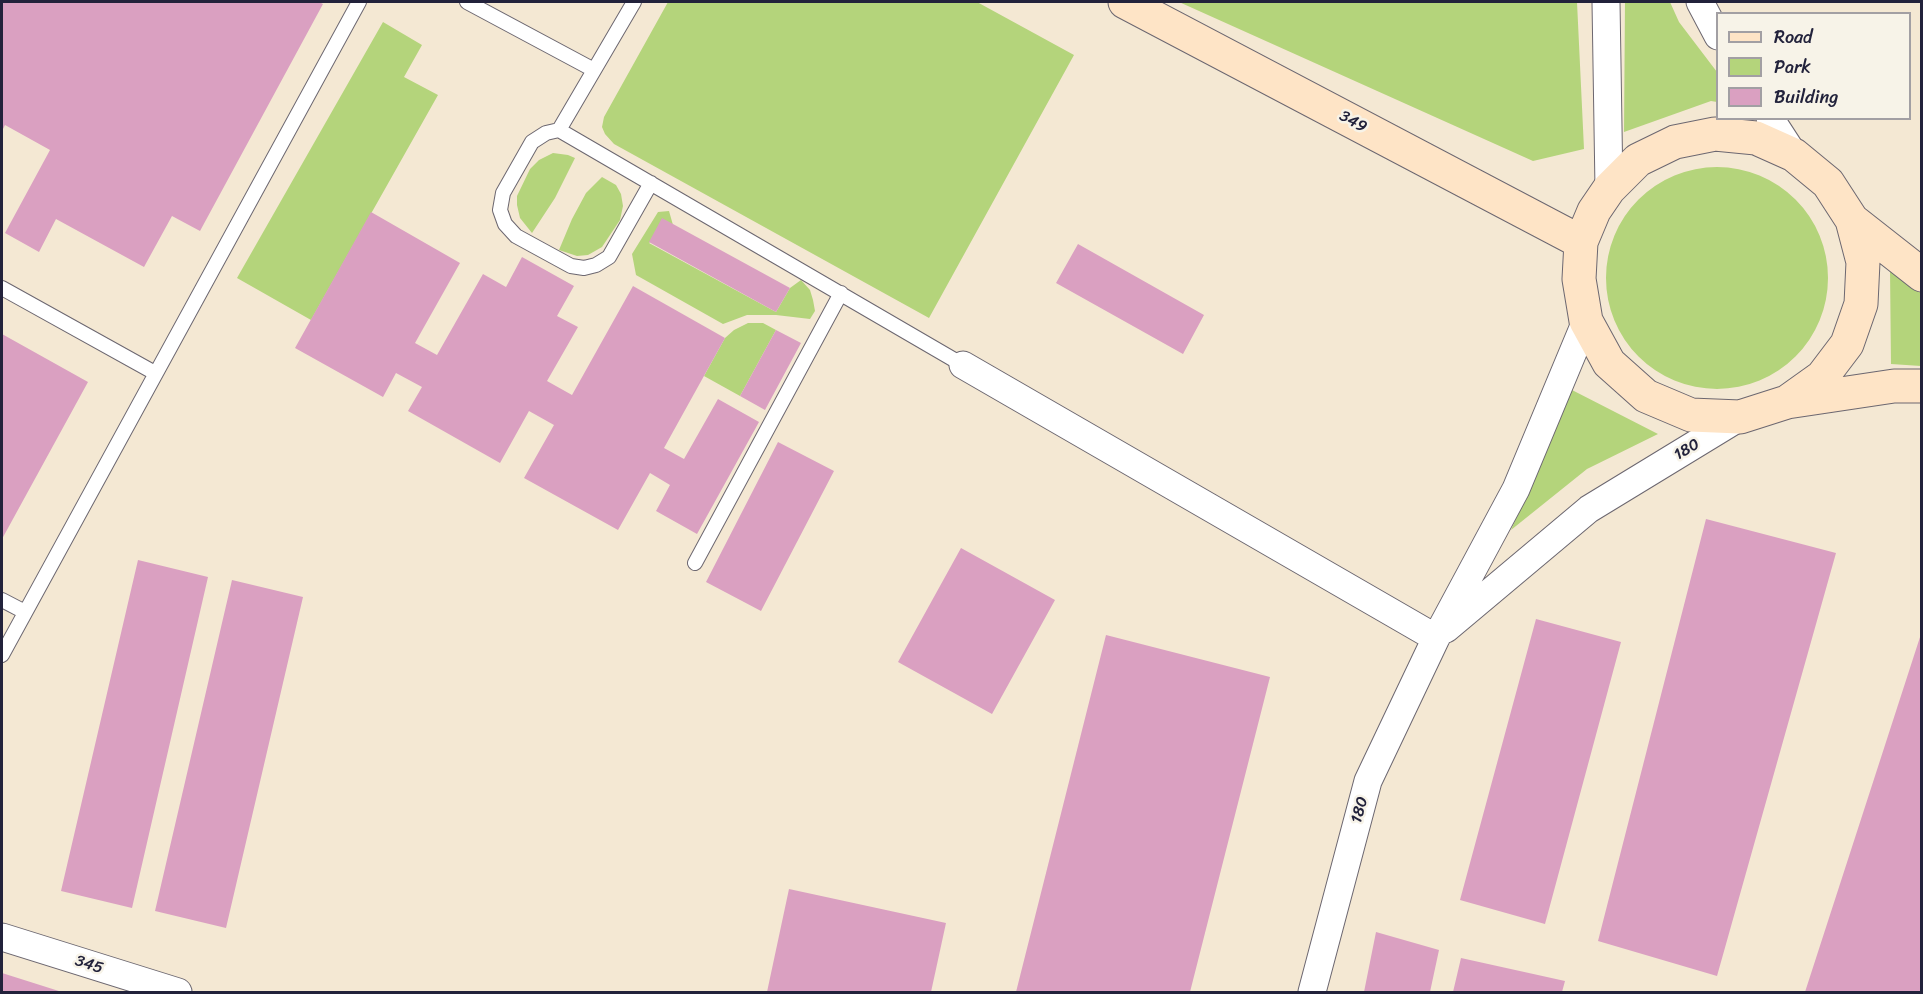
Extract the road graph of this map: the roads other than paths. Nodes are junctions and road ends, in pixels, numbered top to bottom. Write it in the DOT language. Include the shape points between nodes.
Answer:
graph roads {
  1 [pos="359,2"];
  2 [pos="467,2"];
  3 [pos="634,2"];
  4 [pos="1125,2"];
  5 [pos="1606,2"];
  6 [pos="1700,2"];
  7 [pos="1716,32"];
  8 [pos="594,70"];
  9 [pos="1771,120"];
  10 [pos="559,130"];
  11 [pos="1794,155"];
  12 [pos="651,183"];
  13 [pos="1609,189"];
  14 [pos="1852,220"];
  15 [pos="1581,242"];
  16 [pos="1922,275"];
  17 [pos="2,288"];
  18 [pos="840,293"];
  19 [pos="1586,321"];
  20 [pos="963,365"];
  21 [pos="155,373"];
  22 [pos="1922,386"];
  23 [pos="1787,402"];
  24 [pos="1740,417"];
  25 [pos="695,563"];
  26 [pos="2,600"];
  27 [pos="25,612"];
  28 [pos="1436,638"];
  29 [pos="2,655"];
  30 [pos="2,937"];
  31 [pos="178,993"];
  32 [pos="1312,993"];
  1 -- 21 [label="lane"];
  2 -- 8 [label="lane"];
  3 -- 8 [label="lane"];
  4 -- 15 [label="street, 349"];
  5 -- 13 [label="street"];
  6 -- 7 [label="street"];
  8 -- 10 [label="lane"];
  9 -- 11 [label="street"];
  10 -- 12 [label="lane"];
  10 -- 12 [label="lane" via="532,142 502,193 500,210 505,224 516,236 572,266 596,265 609,257"];
  11 -- 13 [label="street" via="1756,138 1715,134 1675,142 1638,160"];
  11 -- 14 [label="street" via="1828,183"];
  12 -- 18 [label="lane"];
  13 -- 15 [label="street"];
  14 -- 16 [label="street"];
  14 -- 23 [label="street" via="1863,262 1861,304 1847,344 1822,377"];
  15 -- 19 [label="street" via="1579,279"];
  17 -- 21 [label="lane"];
  18 -- 20 [label="lane"];
  18 -- 25 [label="lane"];
  19 -- 24 [label="street" via="1609,363 1646,396 1691,415"];
  19 -- 28 [label="street, 180" via="1515,489"];
  20 -- 28 [label="street"];
  21 -- 27 [label="lane"];
  22 -- 23 [label="street" via="1894,386"];
  23 -- 24 [label="street"];
  24 -- 28 [label="street, 180" via="1589,510"];
  26 -- 27 [label="lane"];
  27 -- 29 [label="lane"];
  28 -- 32 [label="street, 180" via="1368,781"];
  30 -- 31 [label="street, 345"];
}
